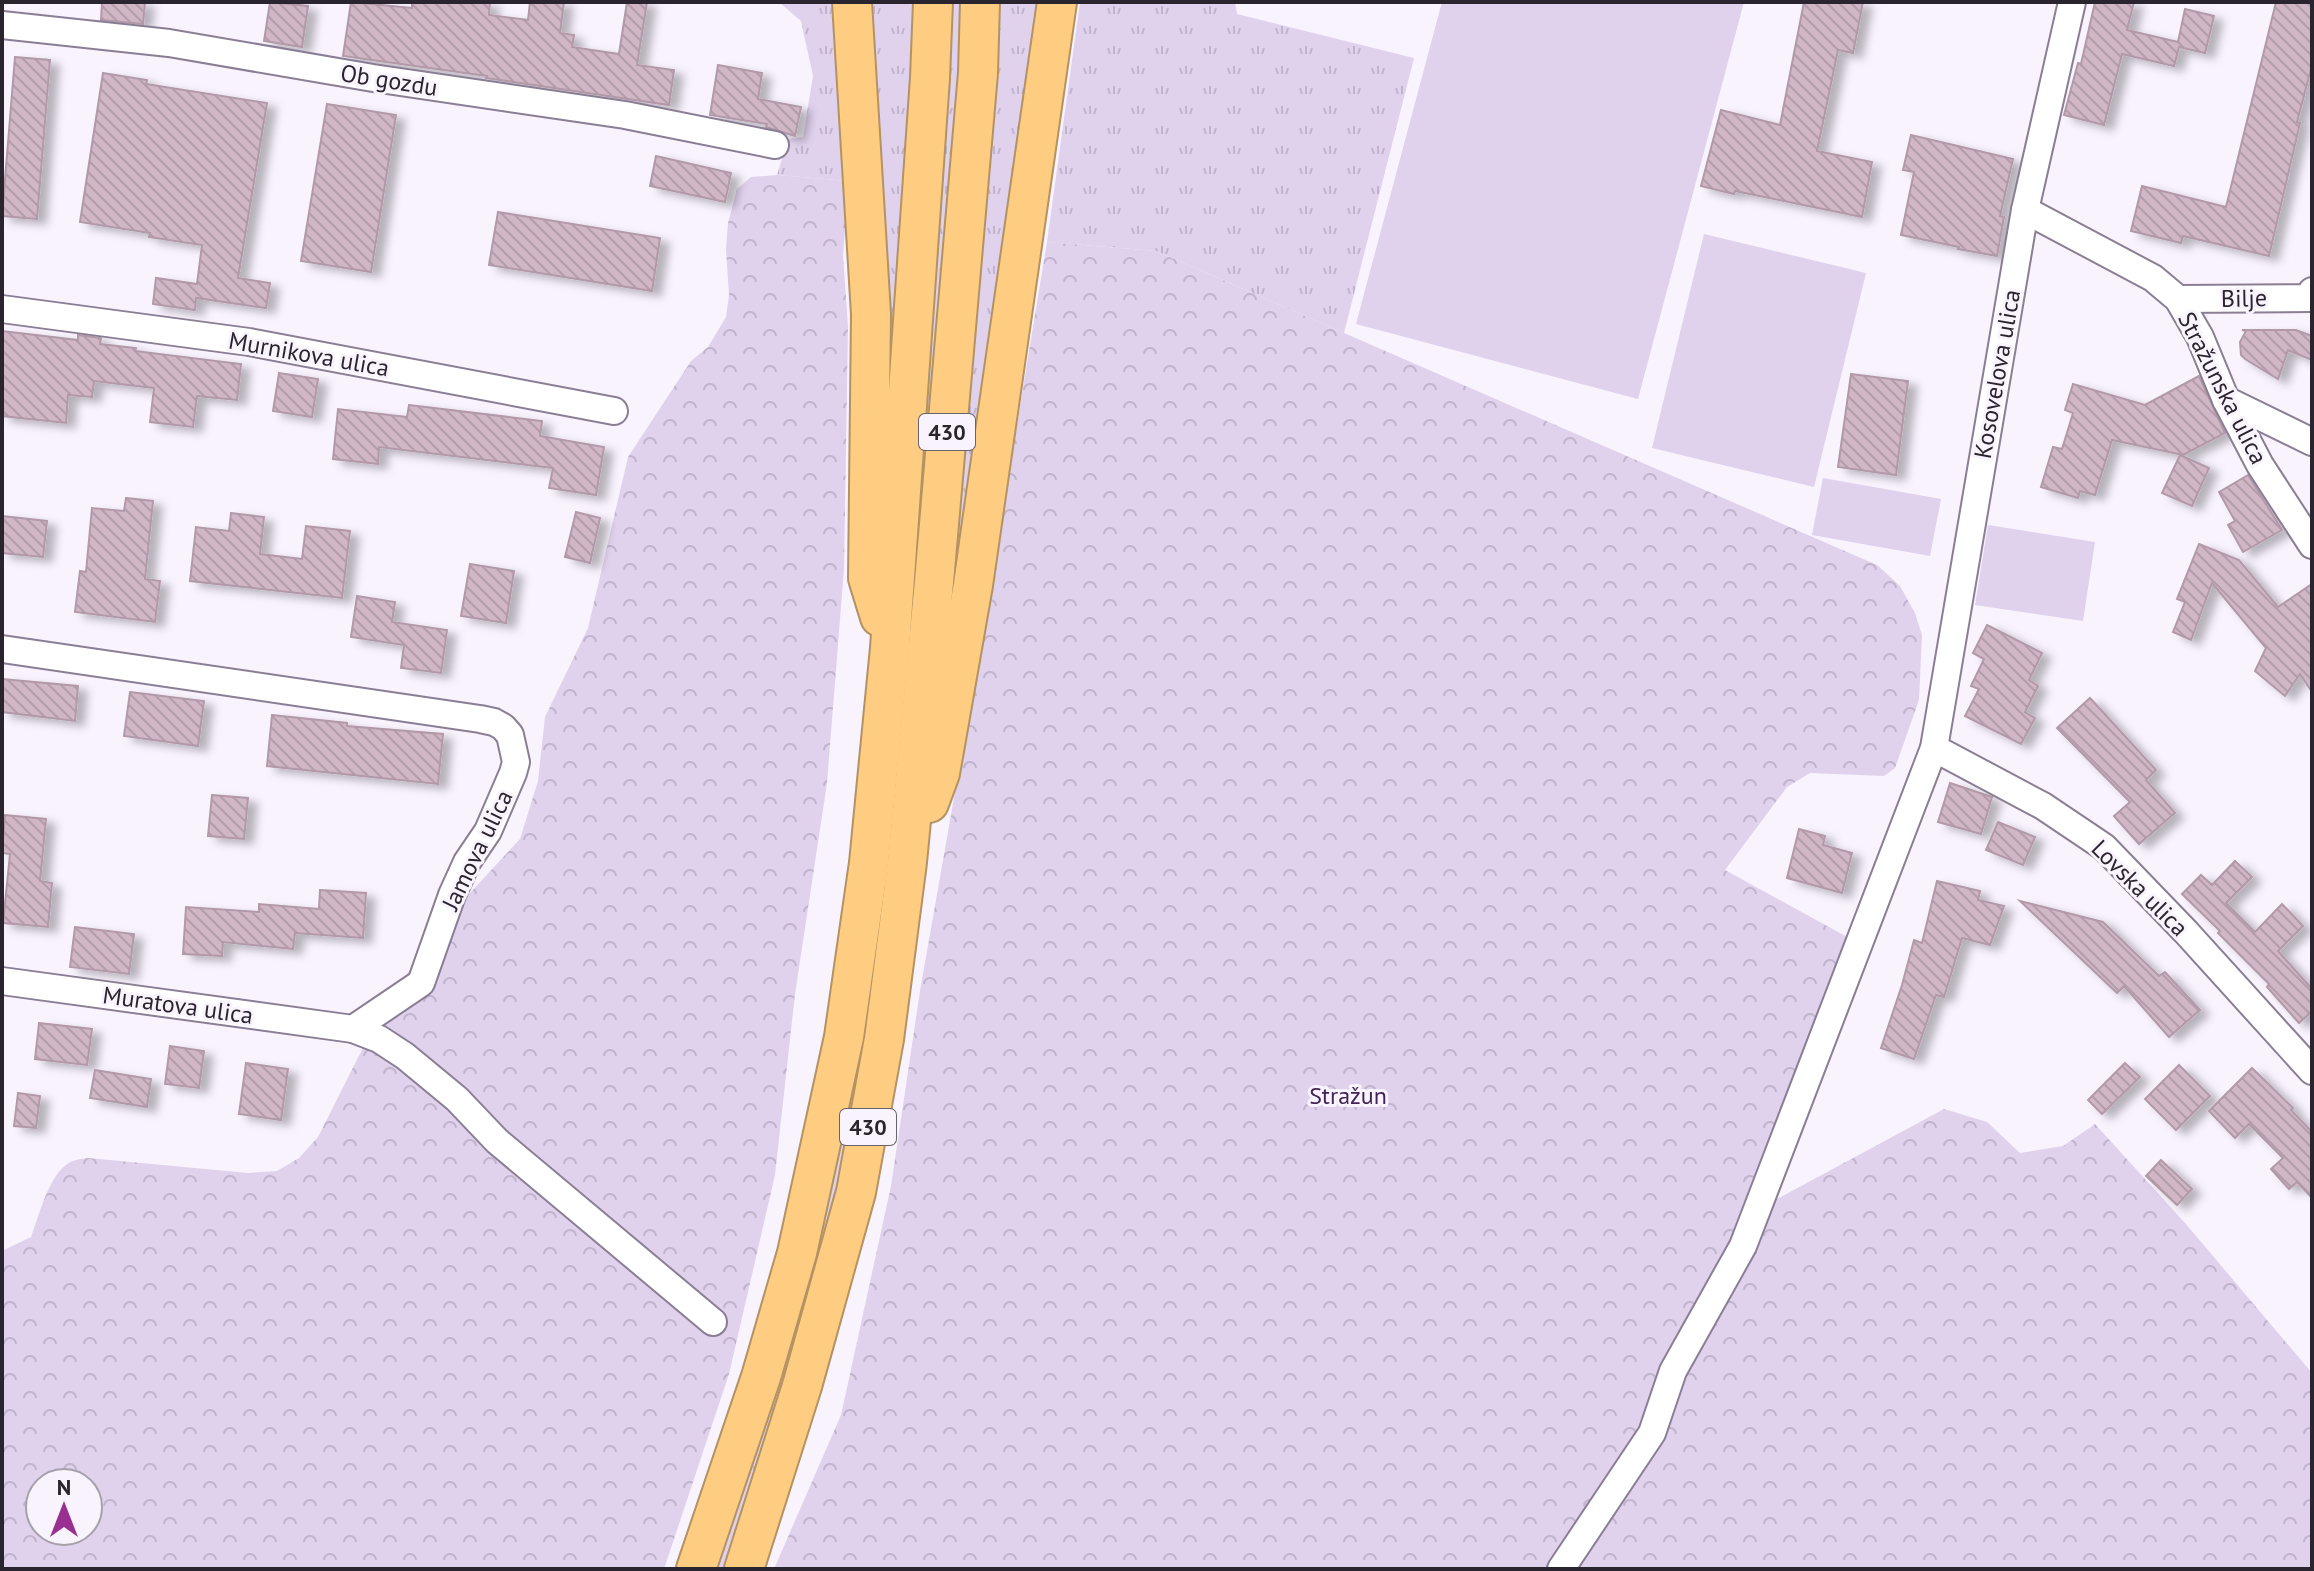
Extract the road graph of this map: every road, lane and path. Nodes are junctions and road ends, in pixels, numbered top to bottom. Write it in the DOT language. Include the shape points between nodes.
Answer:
graph roads {
  1 [pos="852,2"];
  2 [pos="933,2"];
  3 [pos="980,2"];
  4 [pos="1057,2"];
  5 [pos="2072,2"];
  6 [pos="2,25"];
  7 [pos="775,145"];
  8 [pos="2025,210"];
  9 [pos="2311,296"];
  10 [pos="2178,299"];
  11 [pos="2,309"];
  12 [pos="2226,400"];
  13 [pos="614,411"];
  14 [pos="2312,442"];
  15 [pos="2312,545"];
  16 [pos="890,648"];
  17 [pos="2,649"];
  18 [pos="1934,748"];
  19 [pos="907,862"];
  20 [pos="2,981"];
  21 [pos="353,1029"];
  22 [pos="2312,1071"];
  23 [pos="713,1322"];
  24 [pos="696,1569"];
  25 [pos="744,1569"];
  26 [pos="1561,1569"];
  1 -- 16 [label="highway" via="871,314 868,578"];
  2 -- 16 [label="highway, 430"];
  3 -- 19 [label="highway, 430" via="973,137"];
  4 -- 19 [label="highway" via="977,556 940,773"];
  5 -- 8 [label="street, Kosovelova ulica"];
  6 -- 7 [label="street, Ob gozdu" via="169,43 625,115"];
  8 -- 10 [label="street, Stražunska ulica" via="2153,278"];
  8 -- 18 [label="street, Kosovelova ulica"];
  9 -- 10 [label="street, Bilje"];
  10 -- 12 [label="street, Stražunska ulica"];
  11 -- 13 [label="street, Murnikova ulica" via="249,342"];
  12 -- 14 [label="street"];
  12 -- 15 [label="street, Stražunska ulica"];
  16 -- 24 [label="highway, 430" via="869,863 844,1037 797,1253"];
  17 -- 21 [label="street, Jamova ulica" via="480,719 503,727 515,749 513,773 452,895 421,983"];
  18 -- 22 [label="street, Lovska ulica" via="2043,806 2104,847"];
  18 -- 26 [label="street, Kosovelova ulica" via="1743,1246 1673,1371 1652,1433"];
  19 -- 25 [label="highway, 430" via="884,1039 856,1192"];
  20 -- 21 [label="street, Muratova ulica"];
  21 -- 23 [label="street" via="405,1056 497,1141"];
}
